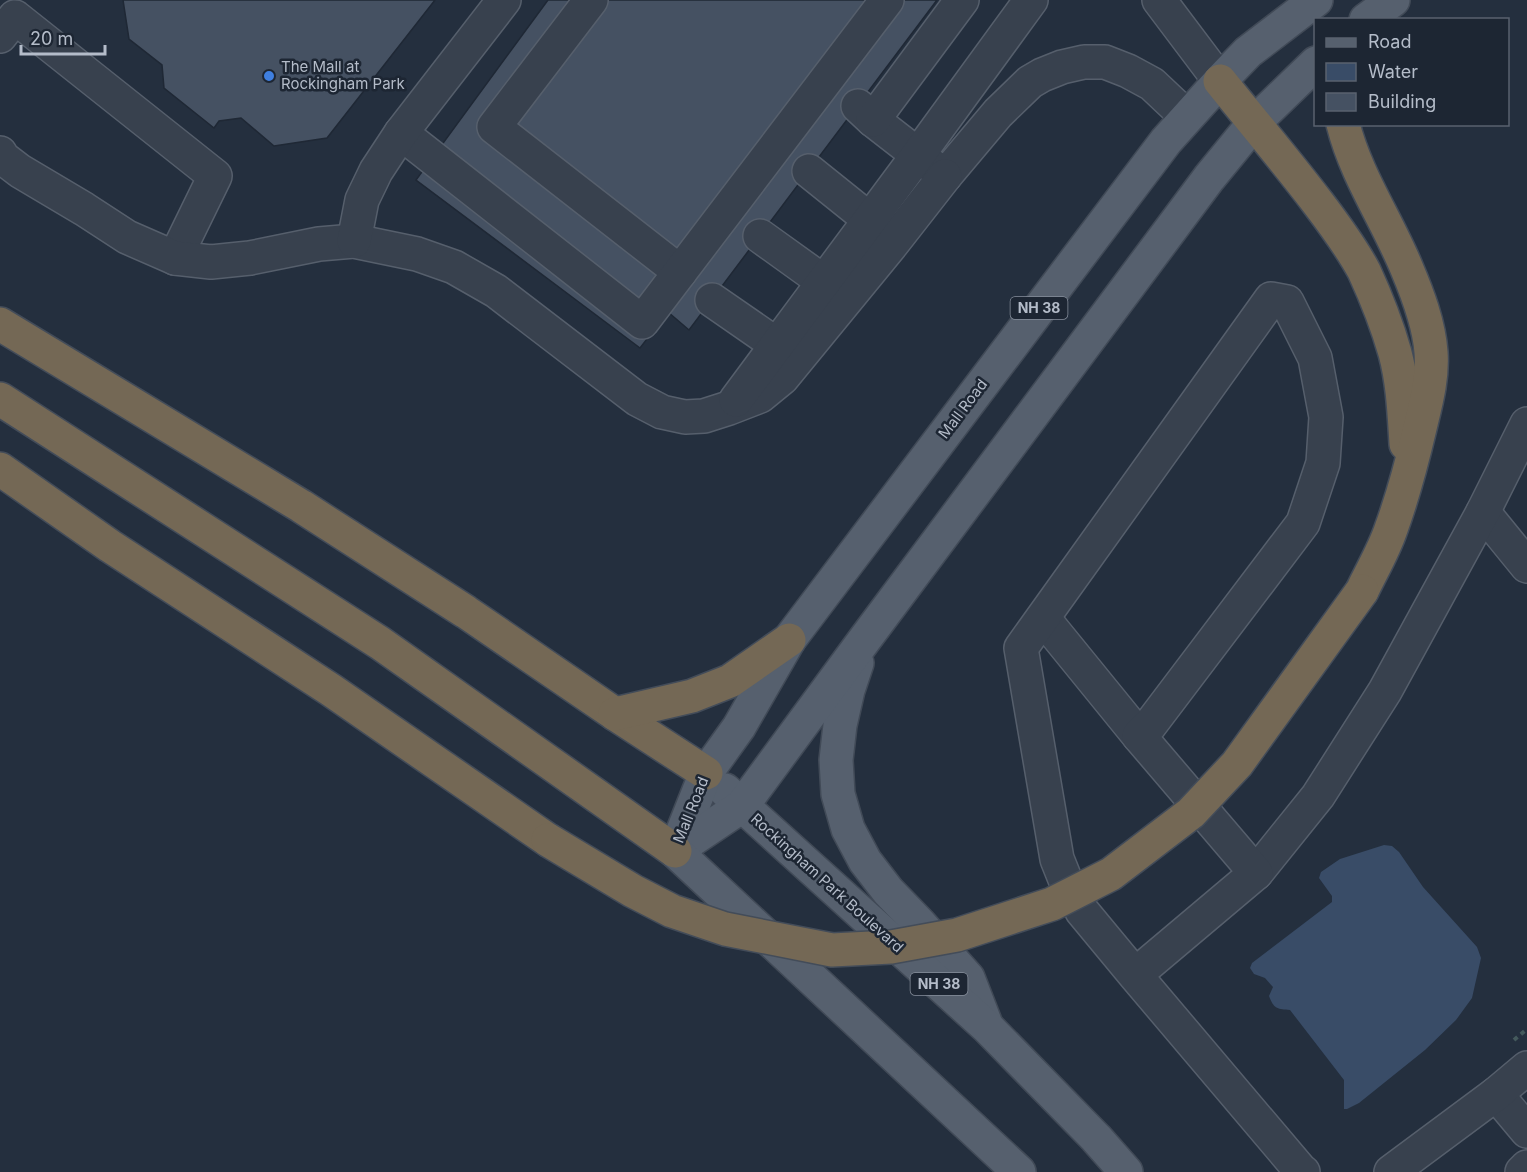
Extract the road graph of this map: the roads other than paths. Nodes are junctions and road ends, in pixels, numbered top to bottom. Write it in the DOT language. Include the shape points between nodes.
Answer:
graph roads {
  1 [pos="504,0"];
  2 [pos="591,0"];
  3 [pos="886,0"];
  4 [pos="962,0"];
  5 [pos="1031,0"];
  6 [pos="1159,0"];
  7 [pos="1316,0"];
  8 [pos="1394,0"];
  9 [pos="1369,18"];
  10 [pos="0,36"];
  11 [pos="1314,65"];
  12 [pos="1220,81"];
  13 [pos="1187,117"];
  14 [pos="1254,123"];
  15 [pos="1343,126"];
  16 [pos="401,133"];
  17 [pos="0,153"];
  18 [pos="918,155"];
  19 [pos="809,171"];
  20 [pos="945,176"];
  21 [pos="870,220"];
  22 [pos="760,236"];
  23 [pos="354,242"];
  24 [pos="175,258"];
  25 [pos="680,272"];
  26 [pos="824,282"];
  27 [pos="712,300"];
  28 [pos="0,324"];
  29 [pos="777,345"];
  30 [pos="0,399"];
  31 [pos="729,408"];
  32 [pos="1527,424"];
  33 [pos="0,469"];
  34 [pos="1408,478"];
  35 [pos="1483,512"];
  36 [pos="1527,566"];
  37 [pos="1043,618"];
  38 [pos="864,639"];
  39 [pos="789,640"];
  40 [pos="615,714"];
  41 [pos="1139,736"];
  42 [pos="706,772"];
  43 [pos="742,806"];
  44 [pos="675,851"];
  45 [pos="1256,873"];
  46 [pos="1135,975"];
  47 [pos="987,1027"];
  48 [pos="1527,1068"];
  49 [pos="1497,1094"];
  50 [pos="1527,1131"];
  51 [pos="1527,1167"];
  52 [pos="1018,1172"];
  53 [pos="1126,1172"];
  54 [pos="1303,1172"];
  55 [pos="1391,1172"];
  56 [pos="1522,1172"];
  1 -- 16 [label="lane"];
  2 -- 25 [label="lane" via="494,127"];
  3 -- 25 [label="lane"];
  4 -- 18 [label="lane" via="865,113"];
  5 -- 18 [label="lane"];
  6 -- 12 [label="lane"];
  7 -- 12 [label="main road, Mall Road / NH 38" via="1248,52"];
  8 -- 9 [label="main road"];
  10 -- 24 [label="lane" via="15,16 214,176"];
  11 -- 14 [label="main road, Mall Road"];
  12 -- 13 [label="main road, Mall Road / NH 38"];
  12 -- 14 [label="highway"];
  13 -- 20 [label="lane" via="1152,84 1128,71 1105,62 1062,67 1030,82"];
  13 -- 39 [label="main road, Mall Road / NH 38"];
  14 -- 34 [label="highway" via="1337,228 1363,270 1395,354 1403,396"];
  14 -- 38 [label="main road, Mall Road" via="1209,177"];
  15 -- 34 [label="highway" via="1361,176 1408,271 1426,322 1431,353 1430,389"];
  16 -- 23 [label="lane" via="362,200"];
  16 -- 25 [label="lane" via="642,322"];
  17 -- 24 [label="lane" via="20,171 127,237"];
  18 -- 20 [label="lane"];
  18 -- 21 [label="lane"];
  19 -- 21 [label="lane"];
  20 -- 31 [label="lane" via="782,378 760,396"];
  21 -- 26 [label="lane"];
  22 -- 26 [label="lane"];
  23 -- 24 [label="lane" via="211,262"];
  23 -- 31 [label="lane" via="454,267 496,291 637,399 662,412 704,416"];
  26 -- 29 [label="lane"];
  27 -- 29 [label="lane"];
  28 -- 40 [label="highway" via="301,506"];
  29 -- 31 [label="lane"];
  30 -- 44 [label="highway" via="380,644"];
  32 -- 35 [label="lane"];
  33 -- 34 [label="highway, bridge" via="548,840 633,891 672,911 725,929 832,950 891,947 957,935 1052,904 1112,873 1191,813 1238,764 1362,591 1391,531"];
  35 -- 36 [label="lane"];
  35 -- 45 [label="lane" via="1385,691 1318,796"];
  37 -- 41 [label="lane"];
  37 -- 41 [label="lane" via="1271,299 1287,302 1315,358 1326,417 1323,463 1303,524"];
  37 -- 46 [label="lane" via="1021,648 1057,859 1082,911"];
  38 -- 43 [label="main road, Mall Road"];
  38 -- 47 [label="main road" via="846,699 836,760 838,795 848,829 865,861 888,891 968,978"];
  39 -- 40 [label="highway" via="730,681 692,696"];
  39 -- 42 [label="main road, Mall Road / NH 38" via="739,727"];
  40 -- 42 [label="highway"];
  41 -- 45 [label="lane"];
  42 -- 43 [label="main road, Rockingham Park Boulevard"];
  42 -- 44 [label="main road, Mall Road / NH 38"];
  43 -- 44 [label="main road, Mall Road"];
  43 -- 47 [label="main road, Rockingham Park Boulevard / NH 38"];
  44 -- 52 [label="main road"];
  45 -- 46 [label="lane"];
  46 -- 54 [label="lane"];
  47 -- 53 [label="main road, Rockingham Park Boulevard / NH 38"];
  48 -- 49 [label="lane"];
  49 -- 50 [label="lane"];
  49 -- 55 [label="lane"];
  51 -- 56 [label="lane"];
}
